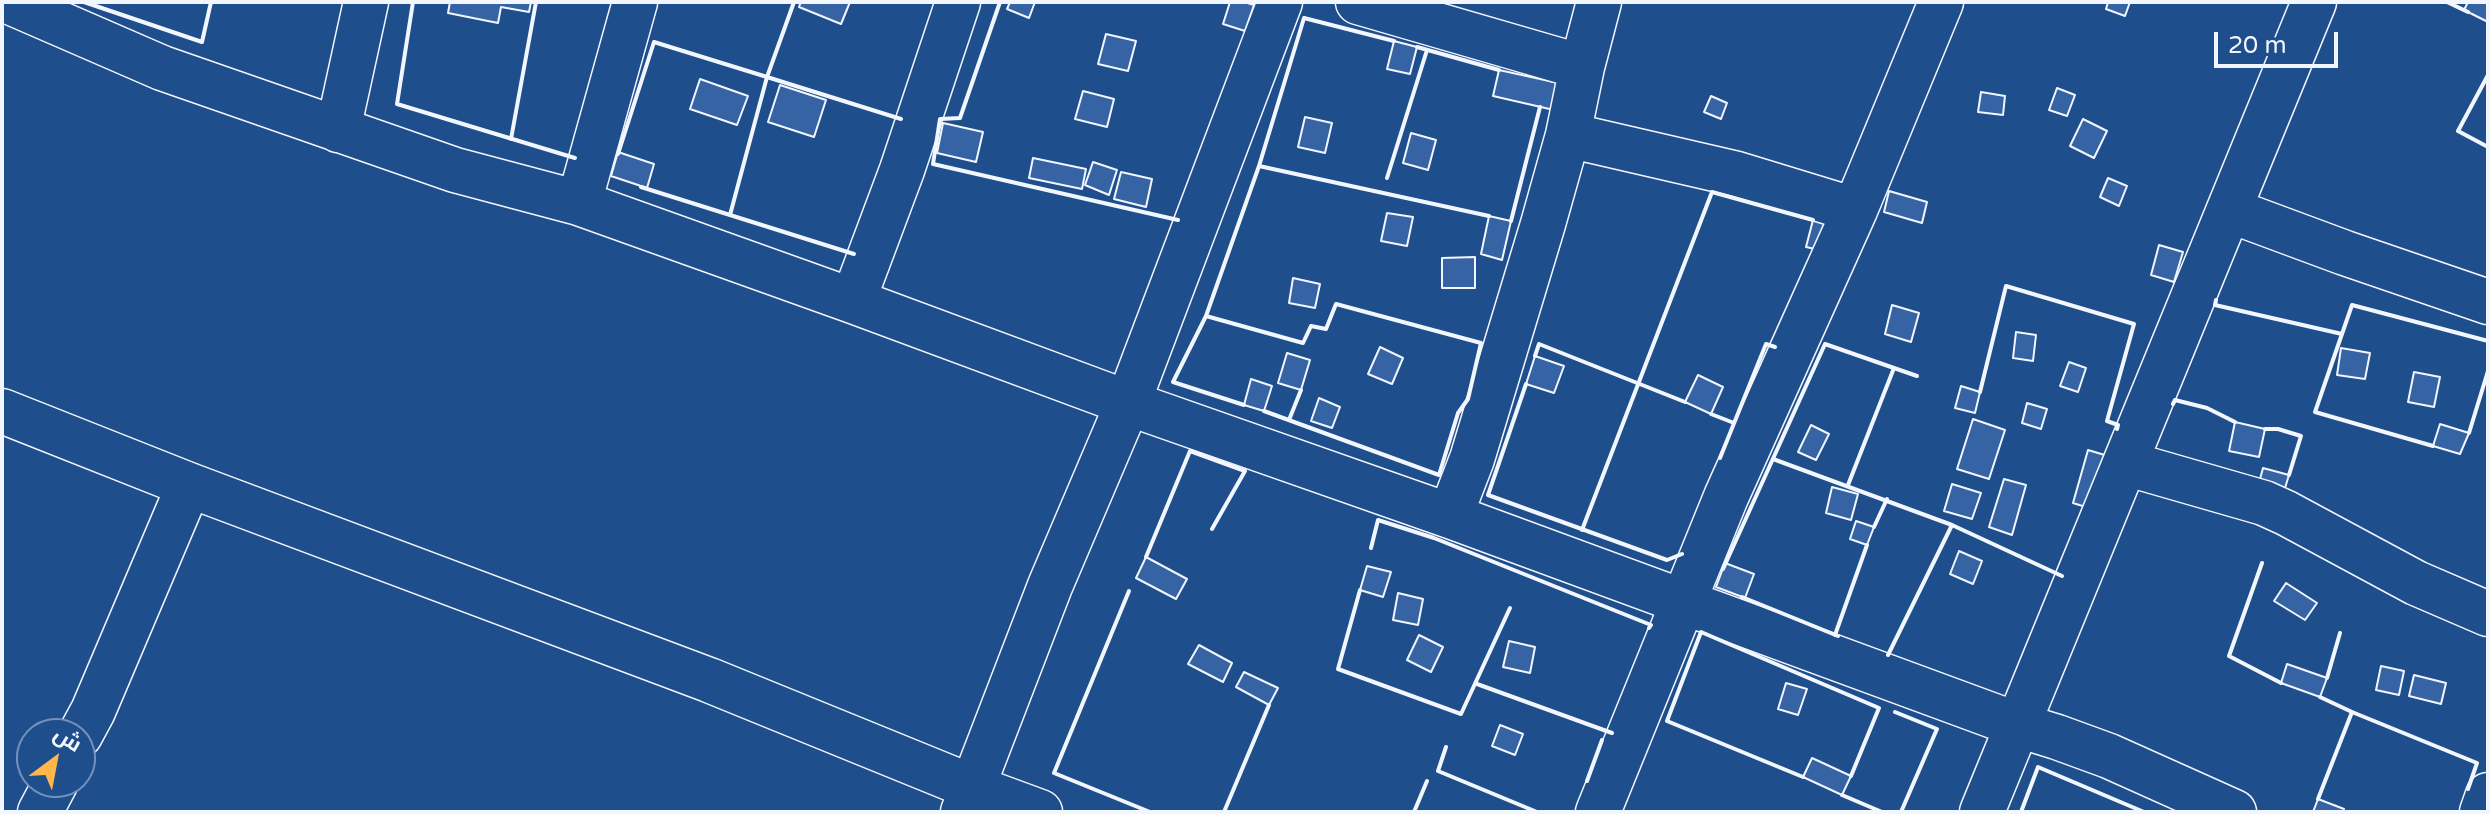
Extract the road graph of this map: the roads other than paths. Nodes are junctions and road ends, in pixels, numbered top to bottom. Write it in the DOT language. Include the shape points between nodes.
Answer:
graph roads {
  1 [pos="366,2"];
  2 [pos="635,2"];
  3 [pos="958,2"];
  4 [pos="1280,2"];
  5 [pos="1358,2"];
  6 [pos="1599,2"];
  7 [pos="1941,2"];
  8 [pos="2314,2"];
  9 [pos="14,3"];
  10 [pos="1582,67"];
  11 [pos="338,130"];
  12 [pos="1568,135"];
  13 [pos="579,203"];
  14 [pos="1855,210"];
  15 [pos="2229,210"];
  16 [pos="853,301"];
  17 [pos="2488,302"];
  18 [pos="1128,403"];
  19 [pos="2,411"];
  20 [pos="2125,463"];
  21 [pos="189,485"];
  22 [pos="1450,516"];
  23 [pos="1682,603"];
  24 [pos="2488,614"];
  25 [pos="89,718"];
  26 [pos="2018,725"];
  27 [pos="2488,795"];
  28 [pos="968,800"];
  29 [pos="2,807"];
  30 [pos="15,812"];
  31 [pos="1040,812"];
  32 [pos="1598,812"];
  33 [pos="1982,812"];
  34 [pos="2234,812"];
  35 [pos="2482,812"];
  1 -- 11 [label="street"];
  2 -- 13 [label="street"];
  3 -- 16 [label="street"];
  4 -- 18 [label="street"];
  5 -- 10 [label="street"];
  6 -- 10 [label="street"];
  7 -- 14 [label="street"];
  8 -- 15 [label="street"];
  9 -- 11 [label="street" via="162,68"];
  10 -- 12 [label="street"];
  11 -- 13 [label="street" via="455,170"];
  12 -- 14 [label="street" via="1737,174"];
  12 -- 22 [label="street" via="1472,459"];
  13 -- 16 [label="street"];
  14 -- 23 [label="street"];
  15 -- 17 [label="street"];
  15 -- 20 [label="street"];
  16 -- 18 [label="street"];
  18 -- 22 [label="street"];
  18 -- 28 [label="street"];
  19 -- 21 [label="street"];
  20 -- 24 [label="street" via="2264,503 2416,583"];
  20 -- 26 [label="street"];
  21 -- 25 [label="street"];
  21 -- 28 [label="street" via="709,680"];
  22 -- 23 [label="street"];
  23 -- 26 [label="street"];
  23 -- 32 [label="street"];
  26 -- 33 [label="street"];
  26 -- 34 [label="street" via="2109,756"];
  27 -- 35 [label="street"];
  28 -- 31 [label="street"];
  29 -- 30 [label="street"];
}
